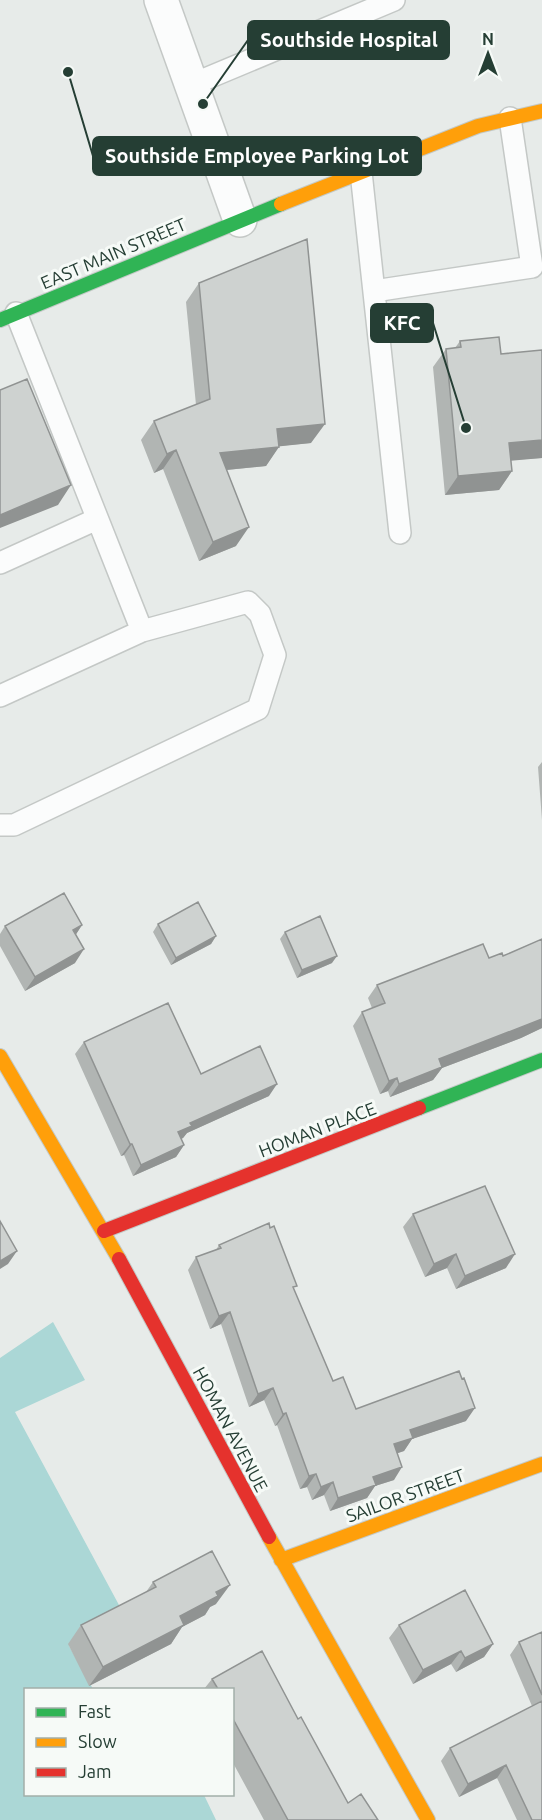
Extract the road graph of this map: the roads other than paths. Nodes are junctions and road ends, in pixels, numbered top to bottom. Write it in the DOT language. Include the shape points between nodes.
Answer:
graph roads {
  1 [pos="161,0"];
  2 [pos="394,0"];
  3 [pos="191,85"];
  4 [pos="542,111"];
  5 [pos="510,118"];
  6 [pos="361,172"];
  7 [pos="240,220"];
  8 [pos="374,291"];
  9 [pos="8,316"];
  10 [pos="98,519"];
  11 [pos="400,533"];
  12 [pos="0,563"];
  13 [pos="142,632"];
  14 [pos="0,696"];
  15 [pos="0,825"];
  16 [pos="0,1056"];
  17 [pos="542,1060"];
  18 [pos="104,1230"];
  19 [pos="542,1464"];
  20 [pos="280,1560"];
  21 [pos="428,1820"];
  1 -- 3 [label="street"];
  2 -- 3 [label="lane"];
  3 -- 7 [label="street"];
  4 -- 5 [label="street, EAST MAIN STREET"];
  5 -- 6 [label="street, EAST MAIN STREET" via="478,126"];
  5 -- 8 [label="lane" via="532,267"];
  6 -- 7 [label="street, EAST MAIN STREET"];
  6 -- 8 [label="lane"];
  7 -- 9 [label="street, EAST MAIN STREET"];
  8 -- 11 [label="lane"];
  9 -- 10 [label="lane"];
  10 -- 12 [label="lane"];
  10 -- 13 [label="lane"];
  13 -- 14 [label="lane"];
  13 -- 15 [label="lane" via="249,602 260,614 275,655 258,709 14,825"];
  16 -- 18 [label="street, HOMAN AVENUE"];
  17 -- 18 [label="street, HOMAN PLACE"];
  18 -- 20 [label="street, HOMAN AVENUE"];
  19 -- 20 [label="street, SAILOR STREET"];
  20 -- 21 [label="street, HOMAN AVENUE"];
}
